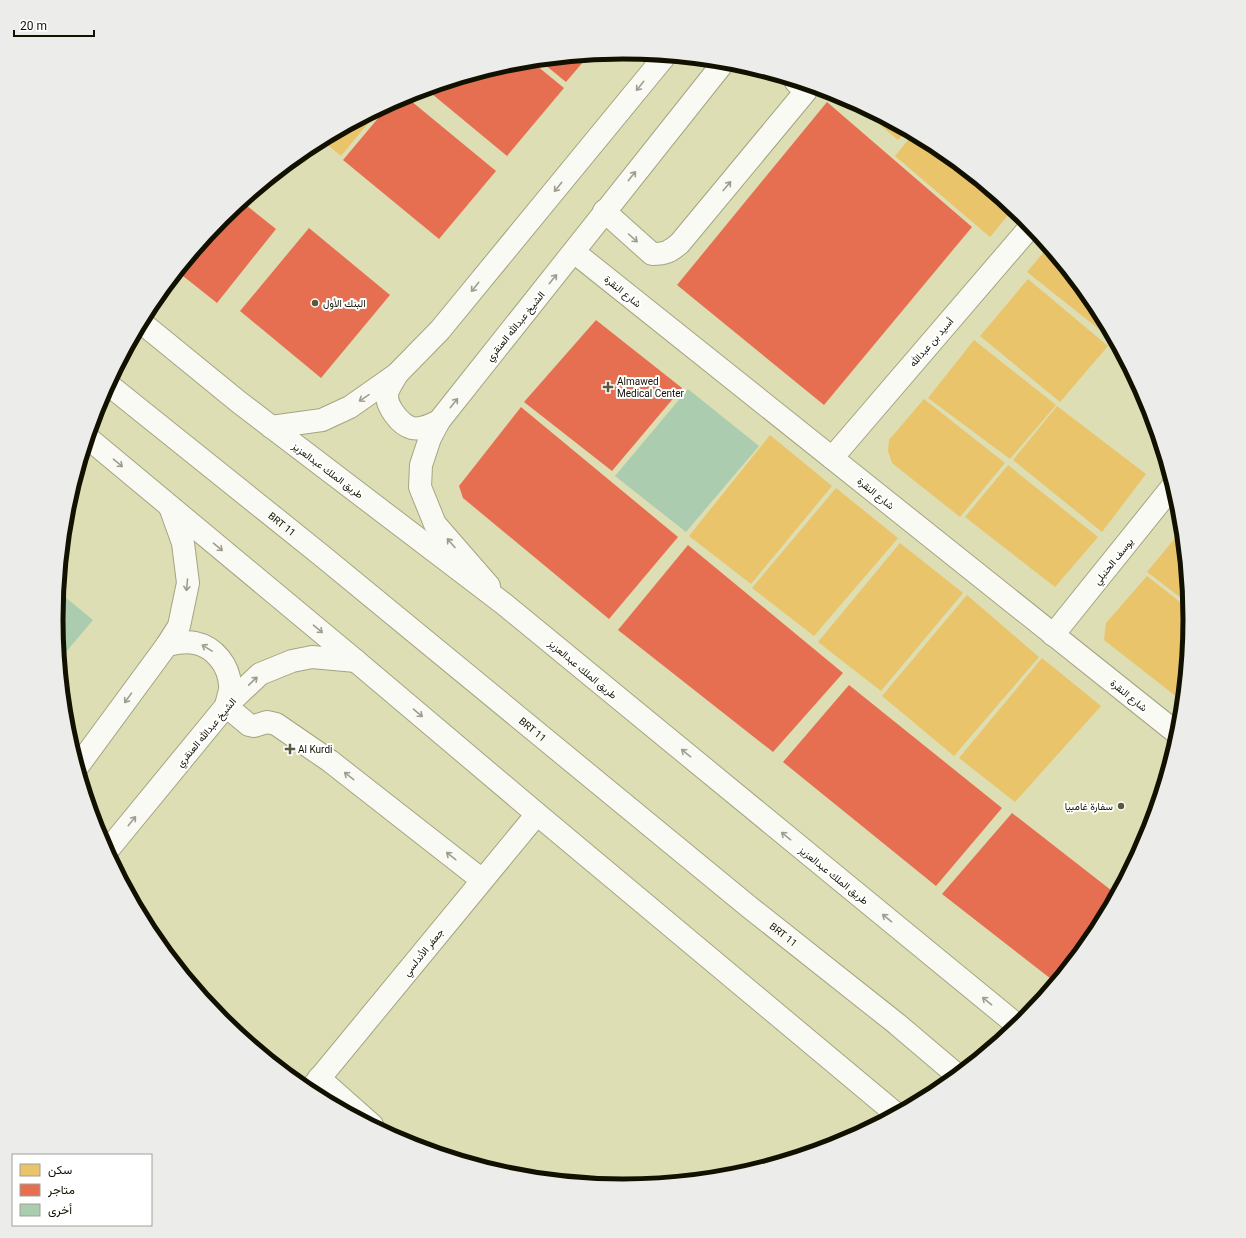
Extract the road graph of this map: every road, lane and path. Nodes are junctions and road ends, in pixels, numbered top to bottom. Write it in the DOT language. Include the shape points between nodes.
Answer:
graph roads {
  1 [pos="662,60"];
  2 [pos="719,68"];
  3 [pos="806,90"];
  4 [pos="604,211"];
  5 [pos="1027,231"];
  6 [pos="574,252"];
  7 [pos="146,326"];
  8 [pos="397,374"];
  9 [pos="113,388"];
  10 [pos="439,421"];
  11 [pos="272,427"];
  12 [pos="92,442"];
  13 [pos="832,458"];
  14 [pos="1168,492"];
  15 [pos="170,507"];
  16 [pos="504,604"];
  17 [pos="1053,635"];
  18 [pos="167,645"];
  19 [pos="356,661"];
  20 [pos="226,706"];
  21 [pos="1172,729"];
  22 [pos="81,761"];
  23 [pos="536,814"];
  24 [pos="112,847"];
  25 [pos="482,880"];
  26 [pos="1012,1021"];
  27 [pos="953,1071"];
  28 [pos="314,1085"];
  29 [pos="330,1096"];
  30 [pos="892,1110"];
  1 -- 8 [label="street, one-way" via="440,330"];
  4 -- 2 [label="street, الشيخ عبدالله العنقري, one-way"];
  4 -- 3 [label="street, one-way" via="652,254 663,254 671,250 680,243"];
  4 -- 6 [label="street, الشيخ عبدالله العنقري"];
  5 -- 13 [label="street, أسيد بن عبدالله"];
  10 -- 6 [label="street, الشيخ عبدالله العنقري, one-way"];
  6 -- 13 [label="street, شارع النقرة"];
  7 -- 11 [label="street, طريق الملك عبدالعزيز"];
  8 -- 10 [label="street" via="387,393 390,409 403,423 412,428 426,427"];
  8 -- 11 [label="street, one-way" via="350,407 322,420"];
  9 -- 27 [label="street, BRT 11"];
  16 -- 10 [label="street, الشيخ عبدالله العنقري, one-way" via="435,524 420,487 421,465"];
  11 -- 16 [label="street, طريق الملك عبدالعزيز"];
  12 -- 15 [label="street, one-way"];
  13 -- 17 [label="street, شارع النقرة"];
  14 -- 17 [label="street, يوسف الحنبلي"];
  15 -- 18 [label="street, one-way" via="183,543 188,583 179,626"];
  15 -- 19 [label="street, one-way"];
  26 -- 16 [label="street, طريق الملك عبدالعزيز, one-way"];
  17 -- 21 [label="street, شارع النقرة"];
  20 -- 18 [label="street, one-way" via="230,686 228,671 220,658 208,647 195,643"];
  18 -- 22 [label="street, one-way"];
  20 -- 19 [label="street, الشيخ عبدالله العنقري, one-way" via="260,674 292,660 318,657"];
  19 -- 23 [label="street, one-way"];
  24 -- 20 [label="street, الشيخ عبدالله العنقري, one-way"];
  25 -- 20 [label="street, one-way" via="330,761 276,724 267,722 249,725"];
  23 -- 25 [label="street, جعفر الأندلسي"];
  23 -- 30 [label="street"];
  25 -- 28 [label="street, جعفر الأندلسي"];
  28 -- 29 [label="street"];
}
